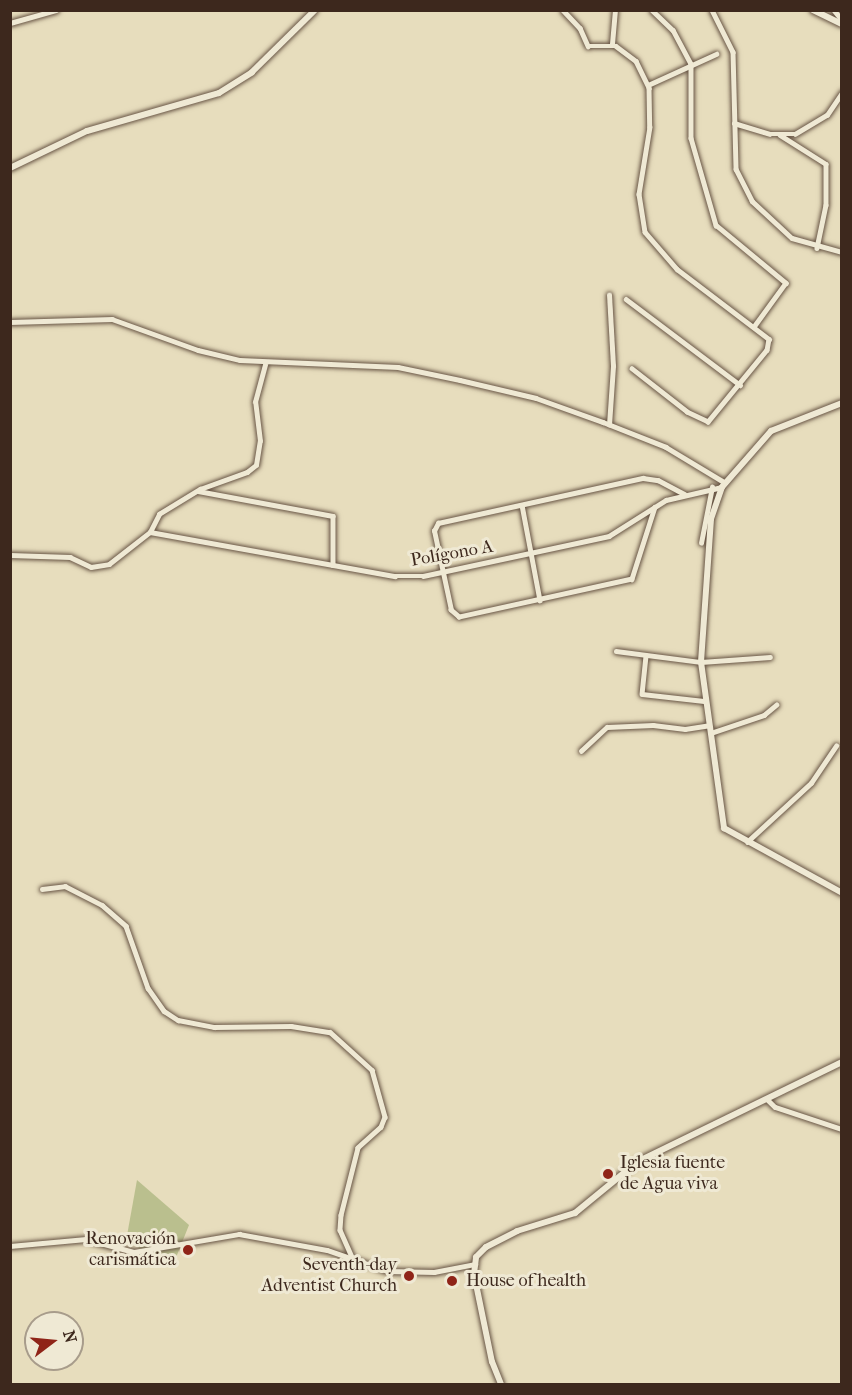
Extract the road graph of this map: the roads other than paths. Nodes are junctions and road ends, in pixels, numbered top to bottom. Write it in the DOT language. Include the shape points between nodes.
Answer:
graph roads {
  1 [pos="56,10"];
  2 [pos="315,10"];
  3 [pos="562,10"];
  4 [pos="615,10"];
  5 [pos="652,10"];
  6 [pos="712,10"];
  7 [pos="813,10"];
  8 [pos="834,10"];
  9 [pos="842,22"];
  10 [pos="10,23"];
  11 [pos="612,45"];
  12 [pos="716,54"];
  13 [pos="691,64"];
  14 [pos="648,85"];
  15 [pos="842,93"];
  16 [pos="734,123"];
  17 [pos="780,135"];
  18 [pos="10,168"];
  19 [pos="817,248"];
  20 [pos="842,252"];
  21 [pos="609,295"];
  22 [pos="626,299"];
  23 [pos="10,322"];
  24 [pos="754,327"];
  25 [pos="265,364"];
  26 [pos="632,369"];
  27 [pos="741,384"];
  28 [pos="842,403"];
  29 [pos="609,425"];
  30 [pos="723,485"];
  31 [pos="712,487"];
  32 [pos="197,491"];
  33 [pos="684,494"];
  34 [pos="522,505"];
  35 [pos="654,507"];
  36 [pos="150,532"];
  37 [pos="700,543"];
  38 [pos="530,553"];
  39 [pos="10,555"];
  40 [pos="333,565"];
  41 [pos="444,571"];
  42 [pos="540,600"];
  43 [pos="616,651"];
  44 [pos="646,656"];
  45 [pos="770,657"];
  46 [pos="701,662"];
  47 [pos="704,701"];
  48 [pos="776,705"];
  49 [pos="709,725"];
  50 [pos="711,733"];
  51 [pos="836,746"];
  52 [pos="581,751"];
  53 [pos="747,842"];
  54 [pos="42,889"];
  55 [pos="842,893"];
  56 [pos="842,1062"];
  57 [pos="767,1099"];
  58 [pos="842,1129"];
  59 [pos="10,1246"];
  60 [pos="354,1262"];
  61 [pos="475,1264"];
  62 [pos="501,1384"];
  1 -- 10 [label="street"];
  2 -- 18 [label="street" via="252,72 226,90 87,131"];
  3 -- 11 [label="street" via="580,28 588,46"];
  4 -- 11 [label="street"];
  5 -- 13 [label="street" via="673,30"];
  6 -- 16 [label="street" via="733,52"];
  7 -- 9 [label="street"];
  8 -- 9 [label="street"];
  11 -- 14 [label="street" via="636,61"];
  12 -- 13 [label="street"];
  13 -- 14 [label="street"];
  13 -- 24 [label="street" via="691,138 716,225 786,283"];
  14 -- 24 [label="street" via="650,127 639,194 645,232 677,269"];
  15 -- 17 [label="street" via="813,127"];
  16 -- 17 [label="street"];
  16 -- 19 [label="street" via="736,169 752,201 792,238"];
  17 -- 19 [label="street" via="826,164 826,205"];
  19 -- 20 [label="street"];
  21 -- 29 [label="street" via="613,377"];
  22 -- 27 [label="street"];
  23 -- 25 [label="street" via="112,318 198,350"];
  24 -- 27 [label="street" via="770,345"];
  25 -- 29 [label="street" via="398,367 536,398"];
  25 -- 32 [label="street" via="255,402 260,441 256,465 228,481"];
  26 -- 27 [label="street" via="687,412 708,422"];
  28 -- 30 [label="street" via="771,431"];
  29 -- 30 [label="street" via="666,447"];
  30 -- 31 [label="street, Polígono A"];
  30 -- 46 [label="street" via="711,519"];
  31 -- 33 [label="street, Polígono A"];
  31 -- 37 [label="street"];
  32 -- 36 [label="street" via="159,514"];
  32 -- 40 [label="street" via="333,516"];
  33 -- 34 [label="street" via="658,480 643,478"];
  33 -- 35 [label="street, Polígono A"];
  34 -- 38 [label="street"];
  34 -- 41 [label="street" via="438,523 434,531"];
  35 -- 38 [label="street, Polígono A" via="609,536"];
  35 -- 42 [label="street" via="632,579"];
  36 -- 39 [label="street" via="109,564 91,567 70,557"];
  36 -- 40 [label="street, Polígono A"];
  38 -- 41 [label="street, Polígono A"];
  38 -- 42 [label="street"];
  40 -- 41 [label="street, Polígono A" via="394,576"];
  41 -- 42 [label="street" via="451,610 459,617"];
  43 -- 44 [label="street"];
  44 -- 46 [label="street"];
  44 -- 47 [label="street" via="642,694"];
  45 -- 46 [label="street"];
  46 -- 47 [label="street"];
  47 -- 49 [label="street"];
  48 -- 50 [label="street" via="764,715"];
  49 -- 50 [label="street"];
  49 -- 52 [label="street" via="685,729 653,725 607,727"];
  50 -- 53 [label="street" via="722,823"];
  51 -- 53 [label="street" via="811,783"];
  53 -- 55 [label="street"];
  54 -- 60 [label="street" via="64,886 102,905 126,926 148,988 164,1011 178,1020 195,1025 291,1026 330,1032 372,1070 385,1117 381,1127 358,1148 341,1215 340,1230"];
  56 -- 57 [label="street"];
  57 -- 58 [label="street" via="782,1110"];
  57 -- 61 [label="street" via="637,1162 575,1213 494,1241"];
  59 -- 60 [label="street" via="86,1239 134,1252 239,1234 327,1250"];
  60 -- 61 [label="street" via="388,1271 434,1272"];
  61 -- 62 [label="street" via="492,1362"];
}
